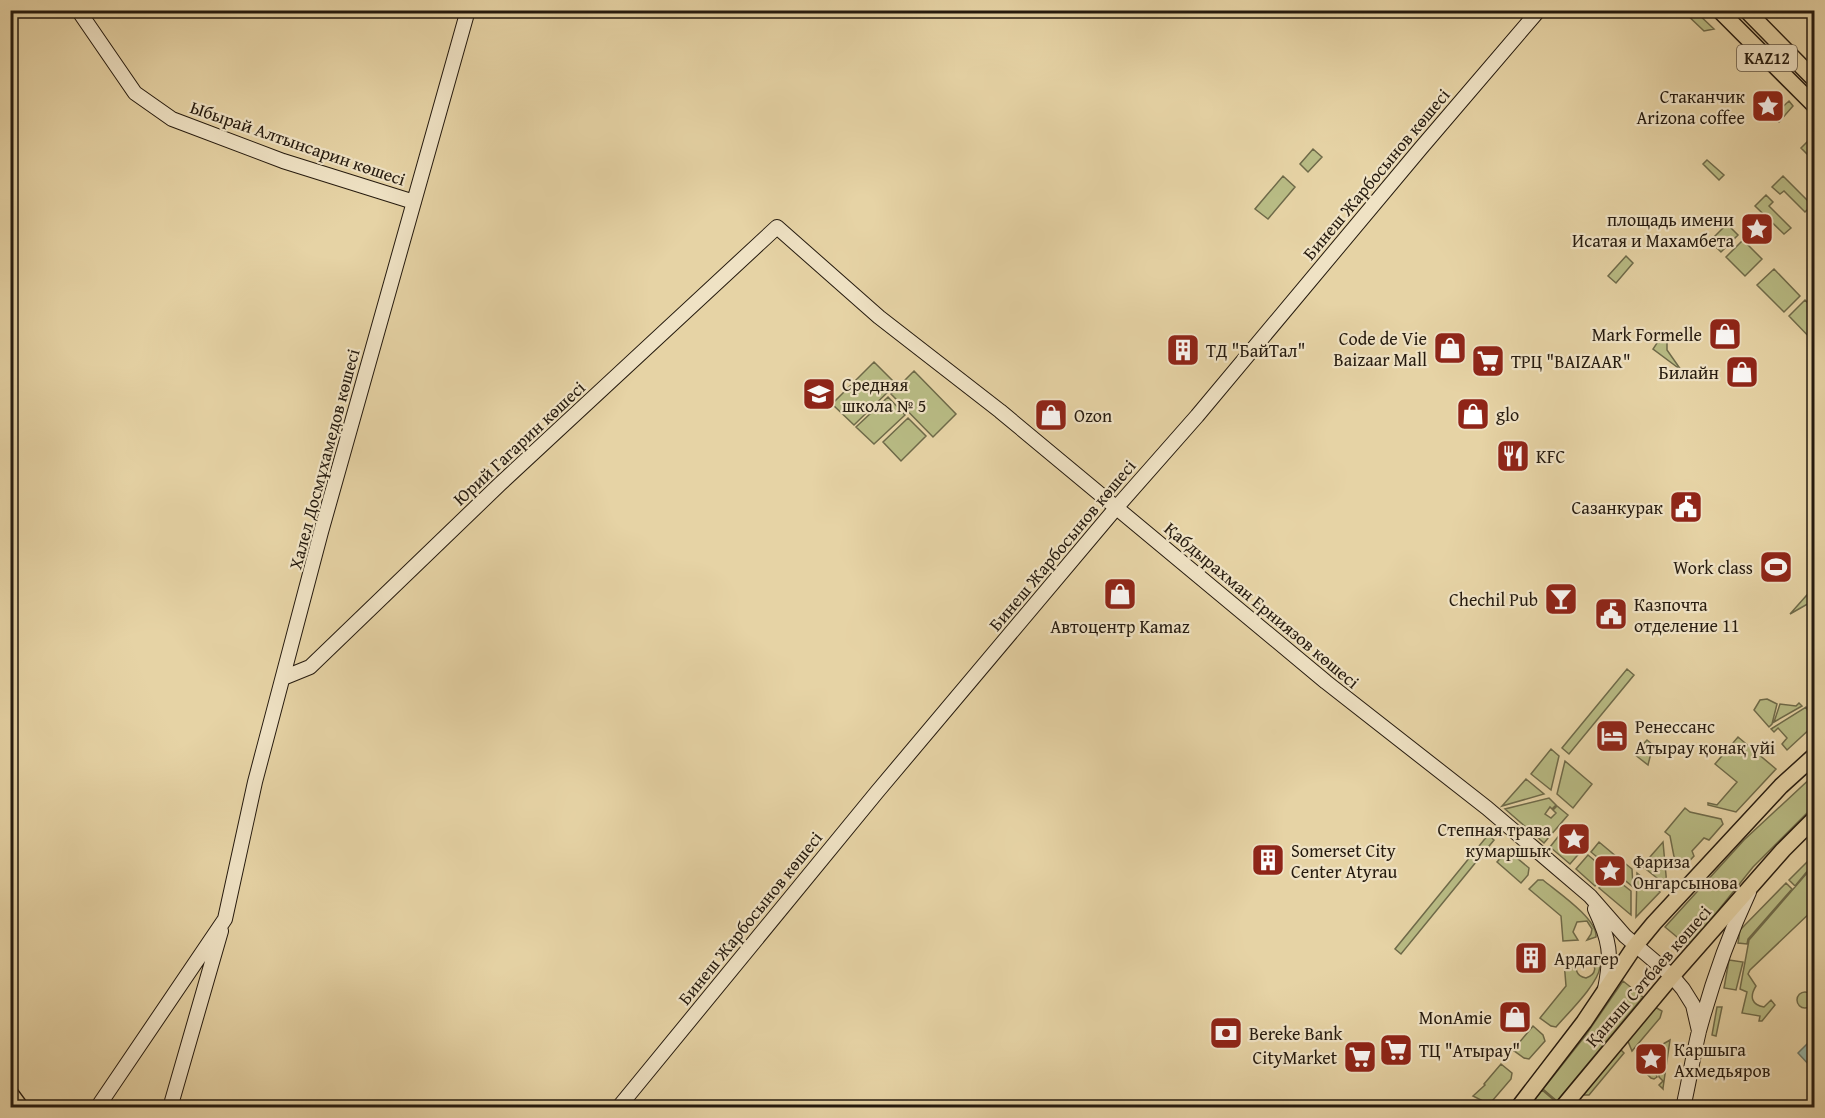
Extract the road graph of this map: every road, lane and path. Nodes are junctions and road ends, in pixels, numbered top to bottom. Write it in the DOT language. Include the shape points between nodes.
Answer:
graph roads {
  1 [pos="78,10"];
  2 [pos="468,10"];
  3 [pos="1539,10"];
  4 [pos="1719,10"];
  5 [pos="1746,10"];
  6 [pos="1815,79"];
  7 [pos="1815,105"];
  8 [pos="414,202"];
  9 [pos="777,227"];
  10 [pos="1116,508"];
  11 [pos="283,678"];
  12 [pos="1815,756"];
  13 [pos="1815,819"];
  14 [pos="1753,885"];
  15 [pos="1590,896"];
  16 [pos="225,919"];
  17 [pos="1635,946"];
  18 [pos="1672,976"];
  19 [pos="1605,991"];
  20 [pos="1699,1031"];
  21 [pos="10,1092"];
  22 [pos="21,1107"];
  23 [pos="97,1107"];
  24 [pos="170,1107"];
  25 [pos="618,1107"];
  26 [pos="1518,1107"];
  27 [pos="1562,1107"];
  28 [pos="1683,1107"];
  1 -- 8 [label="street, Ыбырай Алтынсарин көшесі" via="135,93 172,118 283,161"];
  2 -- 8 [label="street, Халел Досмұхамедов көшесі"];
  3 -- 10 [label="street, Бинеш Жарбосынов көшесі"];
  4 -- 7 [label="main road, KAZ12"];
  5 -- 6 [label="main road, KAZ12"];
  8 -- 11 [label="street, Халел Досмұхамедов көшесі"];
  9 -- 10 [label="street, Қабдырахман Ерниязов көшесі" via="879,317"];
  9 -- 11 [label="street, Юрий Гагарин көшесі" via="310,667"];
  10 -- 15 [label="street, Қабдырахман Ерниязов көшесі"];
  10 -- 25 [label="street, Бинеш Жарбосынов көшесі"];
  11 -- 16 [label="street, Халел Досмұхамедов көшесі"];
  12 -- 17 [label="main road, Қаныш Сәтбаев көшесі" via="1774,794"];
  13 -- 14 [label="main road, Қаныш Сәтбаев көшесі"];
  14 -- 18 [label="main road, Қаныш Сәтбаев көшесі"];
  14 -- 20 [label="street" via="1734,924"];
  15 -- 17 [label="street, Қабдырахман Ерниязов көшесі"];
  15 -- 19 [label="street" via="1609,945"];
  16 -- 23 [label="street, Халел Досмұхамедов көшесі"];
  16 -- 24 [label="street, Халел Досмұхамедов көшесі"];
  17 -- 18 [label="street, Қабдырахман Ерниязов көшесі"];
  17 -- 19 [label="main road, Қаныш Сәтбаев көшесі"];
  18 -- 20 [label="street, Қабдырахман Ерниязов көшесі" via="1693,1005"];
  18 -- 27 [label="main road, Қаныш Сәтбаев көшесі"];
  19 -- 26 [label="main road, Қаныш Сәтбаев көшесі"];
  20 -- 28 [label="street"];
  21 -- 22 [label="main road"];
}
